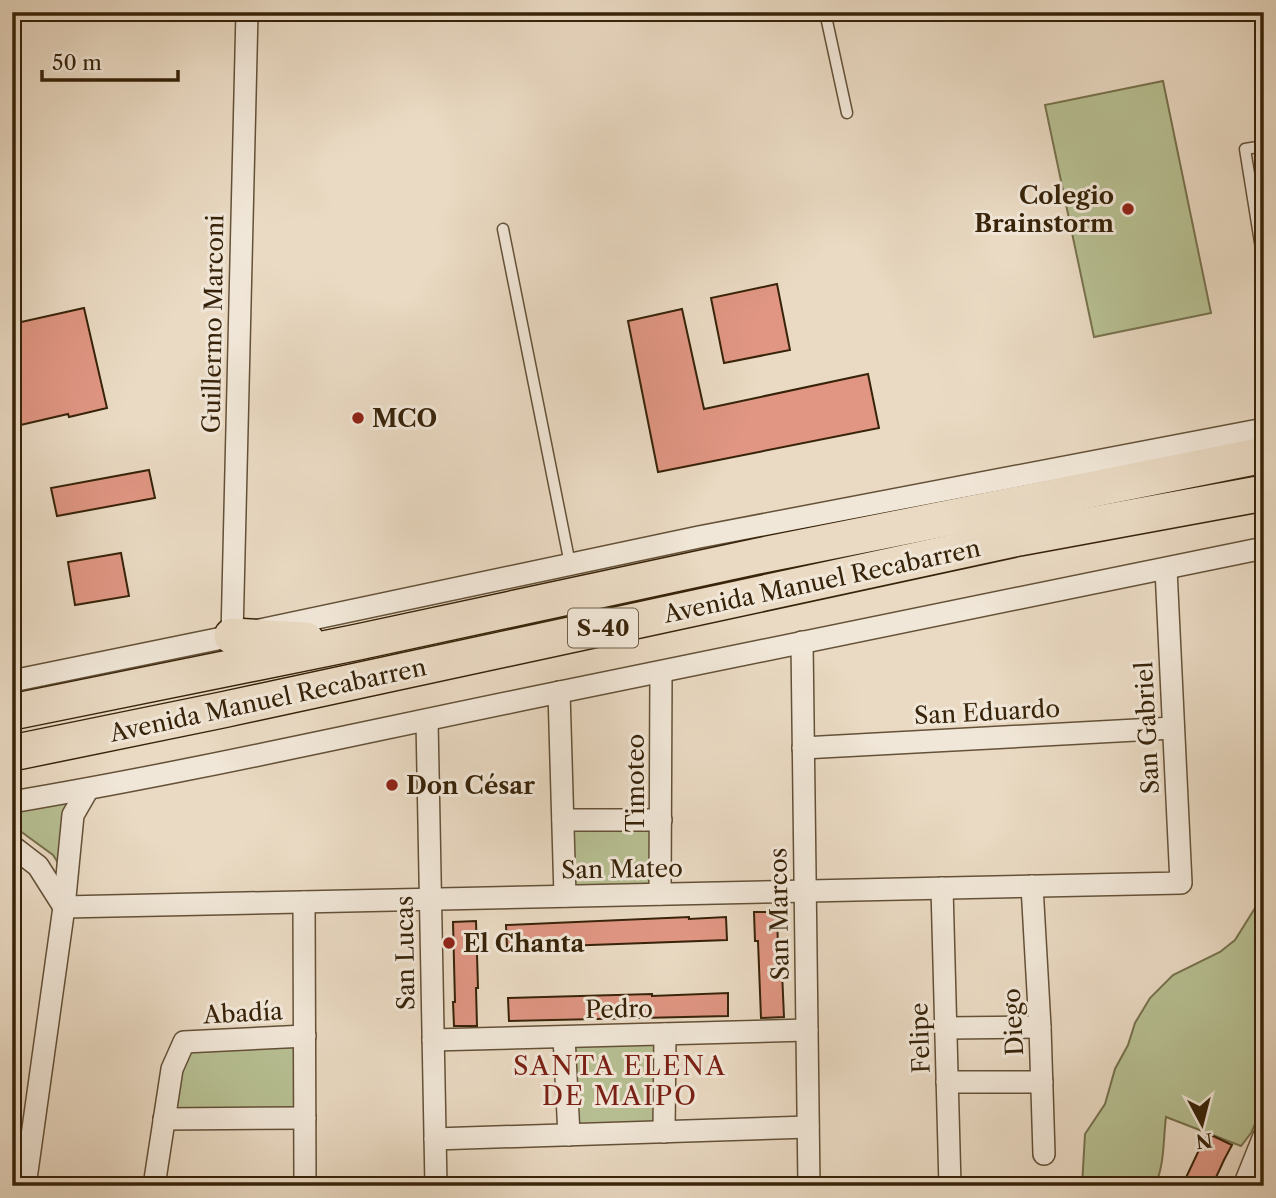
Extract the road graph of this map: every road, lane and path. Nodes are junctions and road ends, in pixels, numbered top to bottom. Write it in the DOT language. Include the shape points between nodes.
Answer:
graph roads {
  1 [pos="247,12"];
  2 [pos="825,12"];
  3 [pos="847,113"];
  4 [pos="1264,146"];
  5 [pos="503,229"];
  6 [pos="1264,267"];
  7 [pos="1264,429"];
  8 [pos="1264,455"];
  9 [pos="1264,493"];
  10 [pos="1264,548"];
  11 [pos="570,564"];
  12 [pos="1166,569"];
  13 [pos="232,636"];
  14 [pos="358,642"];
  15 [pos="802,642"];
  16 [pos="661,672"];
  17 [pos="12,681"];
  18 [pos="559,692"];
  19 [pos="12,712"];
  20 [pos="427,720"];
  21 [pos="1174,728"];
  22 [pos="803,748"];
  23 [pos="12,753"];
  24 [pos="88,789"];
  25 [pos="12,802"];
  26 [pos="563,820"];
  27 [pos="661,820"];
  28 [pos="12,846"];
  29 [pos="1181,883"];
  30 [pos="1032,887"];
  31 [pos="942,888"];
  32 [pos="805,891"];
  33 [pos="660,894"];
  34 [pos="565,896"];
  35 [pos="430,899"];
  36 [pos="304,902"];
  37 [pos="64,907"];
  38 [pos="1040,1027"];
  39 [pos="946,1028"];
  40 [pos="807,1030"];
  41 [pos="665,1034"];
  42 [pos="305,1036"];
  43 [pos="564,1037"];
  44 [pos="433,1040"];
  45 [pos="947,1082"];
  46 [pos="1042,1082"];
  47 [pos="305,1118"];
  48 [pos="164,1119"];
  49 [pos="808,1127"];
  50 [pos="664,1132"];
  51 [pos="569,1135"];
  52 [pos="1264,1136"];
  53 [pos="435,1139"];
  54 [pos="1044,1154"];
  55 [pos="1252,1176"];
  56 [pos="305,1181"];
  57 [pos="25,1186"];
  58 [pos="154,1186"];
  59 [pos="436,1186"];
  60 [pos="809,1186"];
  61 [pos="950,1186"];
  1 -- 13 [label="street, Guillermo Marconi"];
  2 -- 3 [label="lane"];
  4 -- 6 [label="lane" via="1245,149"];
  5 -- 11 [label="lane"];
  7 -- 11 [label="street"];
  8 -- 14 [label="main road, Avenida Manuel Recabarren / S-40"];
  9 -- 23 [label="main road, Avenida Manuel Recabarren / S-40" via="1018,538"];
  10 -- 12 [label="street, Avenida Manuel Recabarren"];
  11 -- 13 [label="street"];
  12 -- 15 [label="street, Avenida Manuel Recabarren"];
  12 -- 21 [label="street, San Gabriel"];
  13 -- 14 [label="main road"];
  13 -- 17 [label="street"];
  14 -- 19 [label="main road, Avenida Manuel Recabarren / S-40"];
  15 -- 16 [label="street, Avenida Manuel Recabarren"];
  15 -- 22 [label="street, San Marcos"];
  16 -- 18 [label="street, Avenida Manuel Recabarren"];
  16 -- 27 [label="street, Timoteo"];
  18 -- 20 [label="street, Avenida Manuel Recabarren"];
  18 -- 26 [label="street"];
  20 -- 24 [label="street, Avenida Manuel Recabarren"];
  20 -- 35 [label="street, San Lucas"];
  21 -- 22 [label="street, San Eduardo"];
  21 -- 29 [label="street, San Gabriel"];
  22 -- 32 [label="street, San Marcos"];
  24 -- 25 [label="street, Avenida Manuel Recabarren"];
  24 -- 37 [label="street" via="73,815"];
  26 -- 27 [label="street"];
  26 -- 34 [label="street"];
  27 -- 33 [label="street, Timoteo"];
  28 -- 37 [label="street" via="38,866"];
  29 -- 30 [label="street, San Mateo"];
  30 -- 31 [label="street, San Mateo"];
  30 -- 38 [label="street, Diego"];
  31 -- 32 [label="street, San Mateo"];
  31 -- 39 [label="street, Felipe"];
  32 -- 33 [label="street, San Mateo"];
  32 -- 40 [label="street, San Marcos"];
  33 -- 34 [label="street, San Mateo"];
  34 -- 35 [label="street, San Mateo"];
  35 -- 36 [label="street, San Mateo"];
  35 -- 44 [label="street, San Lucas"];
  36 -- 37 [label="street, San Mateo"];
  36 -- 42 [label="street"];
  37 -- 57 [label="street"];
  38 -- 39 [label="street"];
  38 -- 46 [label="street, Diego"];
  39 -- 45 [label="street, Felipe"];
  40 -- 41 [label="street, Pedro"];
  40 -- 49 [label="street, San Marcos"];
  41 -- 43 [label="street, Pedro"];
  41 -- 50 [label="street"];
  42 -- 47 [label="street"];
  42 -- 48 [label="street, Abadía" via="184,1042 172,1069"];
  43 -- 44 [label="street, Pedro"];
  43 -- 51 [label="street"];
  44 -- 53 [label="street, San Lucas"];
  45 -- 46 [label="street"];
  45 -- 61 [label="street, Felipe"];
  46 -- 54 [label="street, Diego"];
  47 -- 48 [label="street"];
  47 -- 56 [label="street"];
  48 -- 58 [label="street"];
  49 -- 50 [label="street"];
  49 -- 60 [label="street, San Marcos"];
  50 -- 51 [label="street"];
  51 -- 53 [label="street"];
  52 -- 55 [label="street"];
  53 -- 59 [label="street, San Lucas"];
}
